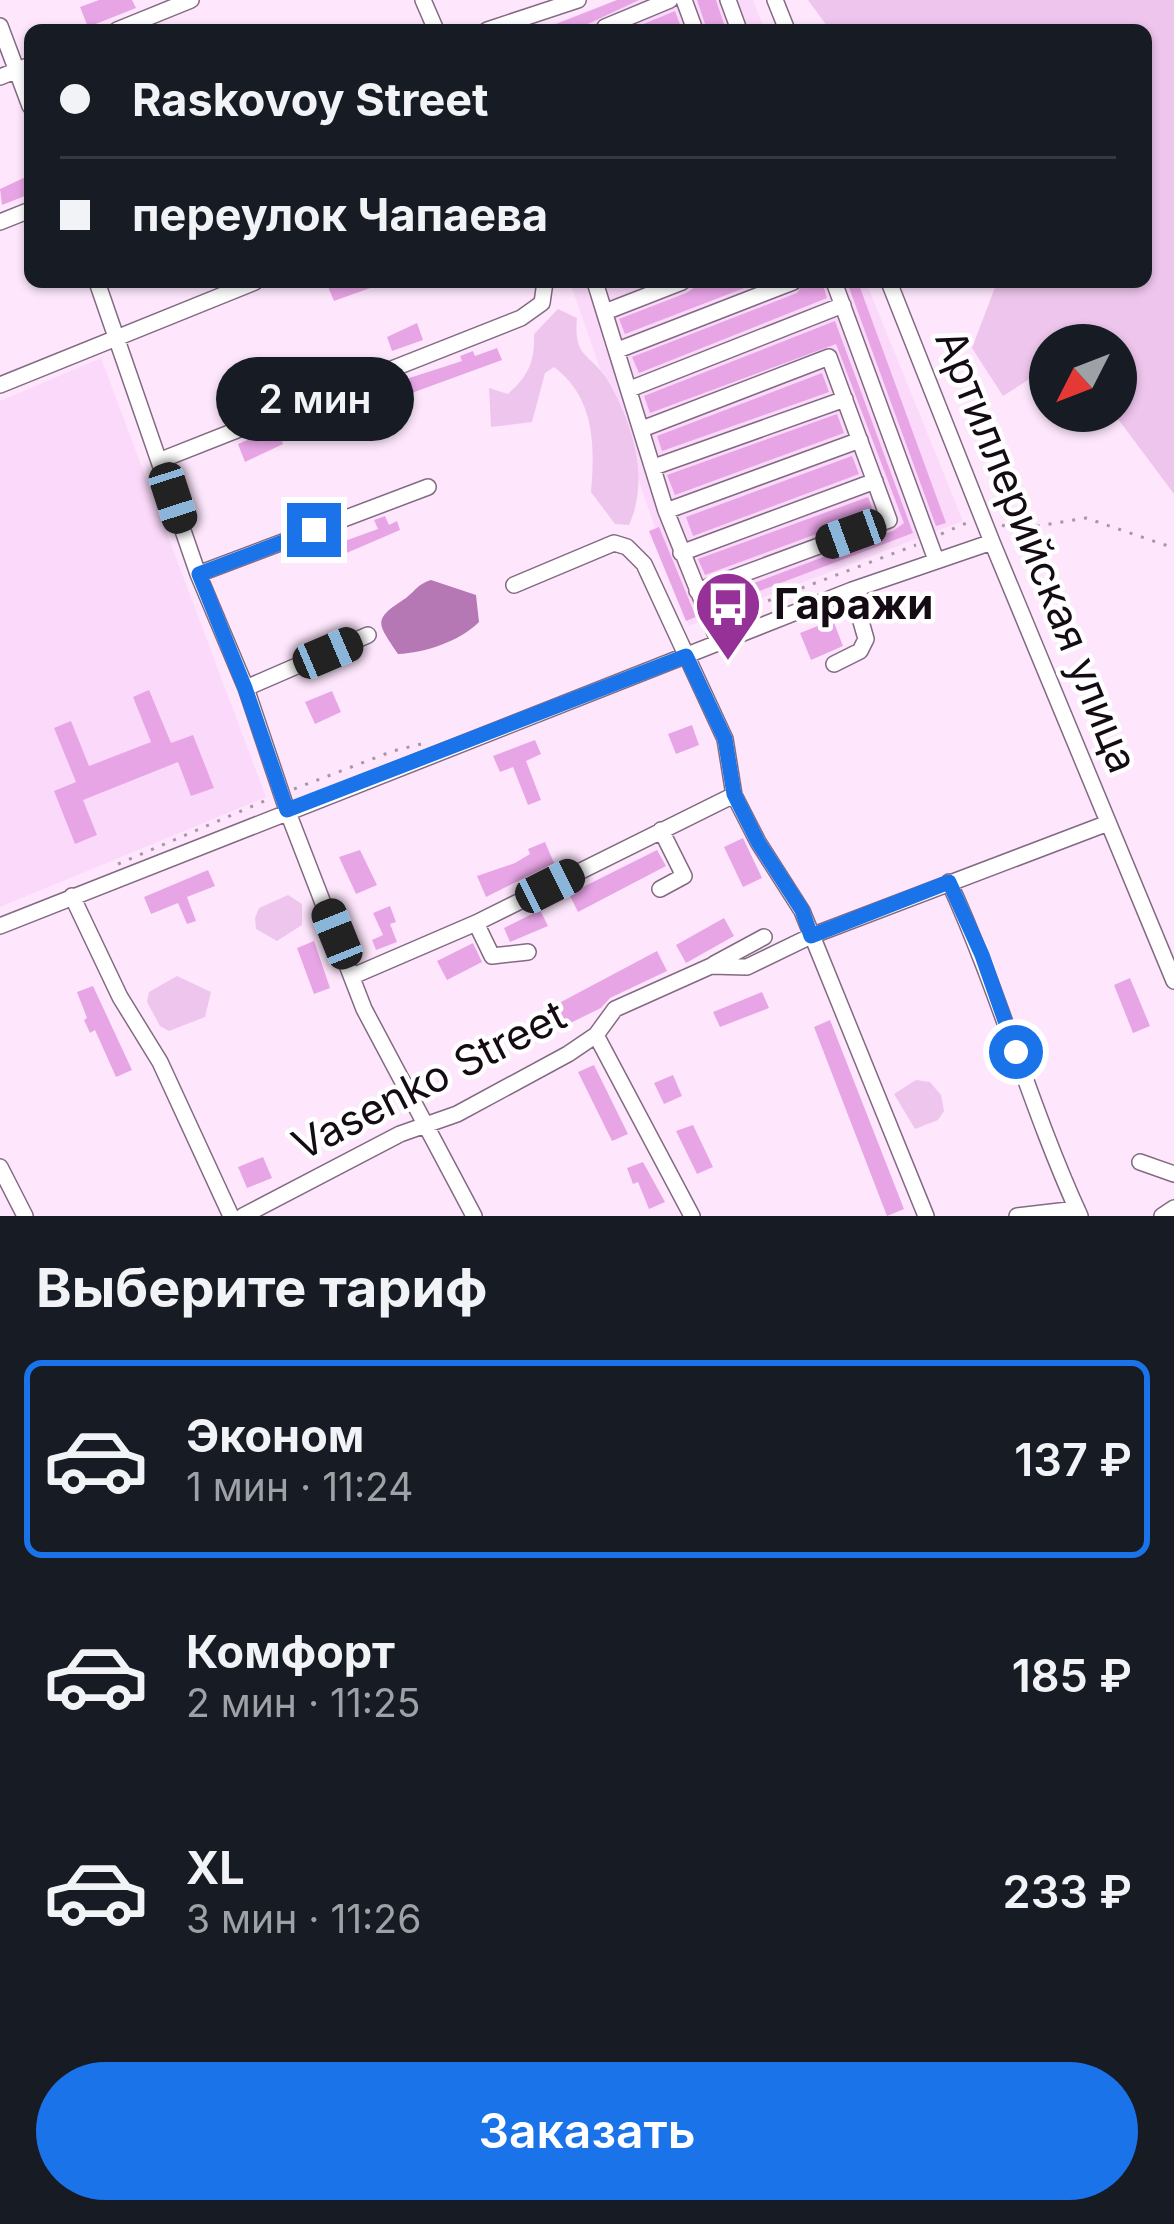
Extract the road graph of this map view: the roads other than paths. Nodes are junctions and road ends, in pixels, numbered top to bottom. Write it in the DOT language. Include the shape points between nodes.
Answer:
graph roads {
  1 [pos="191,0"];
  2 [pos="578,0"];
  3 [pos="670,0"];
  4 [pos="642,11"];
  5 [pos="132,24"];
  6 [pos="506,24"];
  7 [pos="611,24"];
  8 [pos="647,24"];
  9 [pos="0,26"];
  10 [pos="15,71"];
  11 [pos="100,288"];
  12 [pos="241,288"];
  13 [pos="544,288"];
  14 [pos="597,288"];
  15 [pos="667,288"];
  16 [pos="778,288"];
  17 [pos="836,288"];
  18 [pos="891,288"];
  19 [pos="843,305"];
  20 [pos="605,312"];
  21 [pos="118,336"];
  22 [pos="618,350"];
  23 [pos="0,385"];
  24 [pos="630,389"];
  25 [pos="844,399"];
  26 [pos="642,429"];
  27 [pos="860,440"];
  28 [pos="161,460"];
  29 [pos="654,467"];
  30 [pos="875,482"];
  31 [pos="428,487"];
  32 [pos="667,511"];
  33 [pos="992,542"];
  34 [pos="681,553"];
  35 [pos="936,560"];
  36 [pos="199,574"];
  37 [pos="514,585"];
  38 [pos="852,590"];
  39 [pos="697,591"];
  40 [pos="368,635"];
  41 [pos="716,636"];
  42 [pos="686,656"];
  43 [pos="834,664"];
  44 [pos="245,688"];
  45 [pos="734,794"];
  46 [pos="285,801"];
  47 [pos="1108,823"];
  48 [pos="662,830"];
  49 [pos="949,882"];
  50 [pos="661,890"];
  51 [pos="72,896"];
  52 [pos="476,923"];
  53 [pos="0,926"];
  54 [pos="811,936"];
  55 [pos="764,937"];
  56 [pos="528,952"];
  57 [pos="712,966"];
  58 [pos="353,976"];
  59 [pos="1174,981"];
  60 [pos="596,1035"];
  61 [pos="427,1122"];
  62 [pos="1140,1162"];
  63 [pos="0,1167"];
  64 [pos="1174,1174"];
  65 [pos="1174,1208"];
  66 [pos="1078,1212"];
  67 [pos="25,1216"];
  68 [pos="231,1216"];
  69 [pos="243,1216"];
  70 [pos="474,1216"];
  71 [pos="692,1216"];
  72 [pos="926,1216"];
  73 [pos="1017,1216"];
  74 [pos="1162,1216"];
  1 -- 5 [label="street"];
  2 -- 6 [label="street"];
  3 -- 4 [label="street"];
  4 -- 7 [label="street"];
  4 -- 8 [label="street"];
  9 -- 10 [label="street"];
  11 -- 21 [label="street"];
  12 -- 21 [label="street"];
  13 -- 28 [label="street" via="542,303 521,318"];
  14 -- 20 [label="street"];
  15 -- 20 [label="street"];
  16 -- 22 [label="street"];
  17 -- 19 [label="street"];
  18 -- 33 [label="street, Артиллерийская улица"];
  19 -- 24 [label="street"];
  19 -- 35 [label="street"];
  20 -- 22 [label="street"];
  21 -- 23 [label="street"];
  21 -- 28 [label="street"];
  22 -- 24 [label="street"];
  24 -- 26 [label="street"];
  25 -- 26 [label="street" via="830,357"];
  25 -- 27 [label="street"];
  25 -- 29 [label="street"];
  26 -- 29 [label="street"];
  27 -- 30 [label="street"];
  27 -- 32 [label="street"];
  28 -- 36 [label="street"];
  29 -- 32 [label="street"];
  30 -- 34 [label="street"];
  30 -- 39 [label="street" via="889,520"];
  31 -- 36 [label="street"];
  32 -- 34 [label="street"];
  33 -- 35 [label="street"];
  33 -- 47 [label="street, Артиллерийская улица"];
  34 -- 39 [label="street"];
  35 -- 38 [label="street"];
  36 -- 44 [label="street"];
  37 -- 42 [label="street" via="601,546 627,547 644,564"];
  38 -- 41 [label="street"];
  38 -- 43 [label="street" via="866,639"];
  39 -- 41 [label="street"];
  40 -- 44 [label="street"];
  41 -- 42 [label="street"];
  42 -- 45 [label="street" via="725,739"];
  42 -- 46 [label="street"];
  44 -- 46 [label="street"];
  45 -- 48 [label="street"];
  45 -- 54 [label="street"];
  46 -- 51 [label="street"];
  46 -- 58 [label="street"];
  47 -- 49 [label="street, Vasenko Street"];
  47 -- 59 [label="street, Артиллерийская улица"];
  48 -- 50 [label="street" via="684,876"];
  48 -- 52 [label="street"];
  49 -- 54 [label="street, Vasenko Street"];
  49 -- 66 [label="street"];
  51 -- 53 [label="street"];
  51 -- 68 [label="street"];
  52 -- 56 [label="street" via="492,956"];
  52 -- 58 [label="street"];
  54 -- 57 [label="street, Vasenko Street" via="747,967"];
  54 -- 72 [label="street"];
  55 -- 57 [label="street"];
  57 -- 60 [label="street, Vasenko Street" via="615,1009"];
  58 -- 61 [label="street"];
  60 -- 61 [label="street, Vasenko Street" via="457,1114"];
  60 -- 71 [label="street"];
  61 -- 69 [label="street, Vasenko Street"];
  61 -- 70 [label="street"];
  62 -- 64 [label="street"];
  63 -- 67 [label="street"];
  65 -- 74 [label="street"];
  66 -- 73 [label="street"];
}
